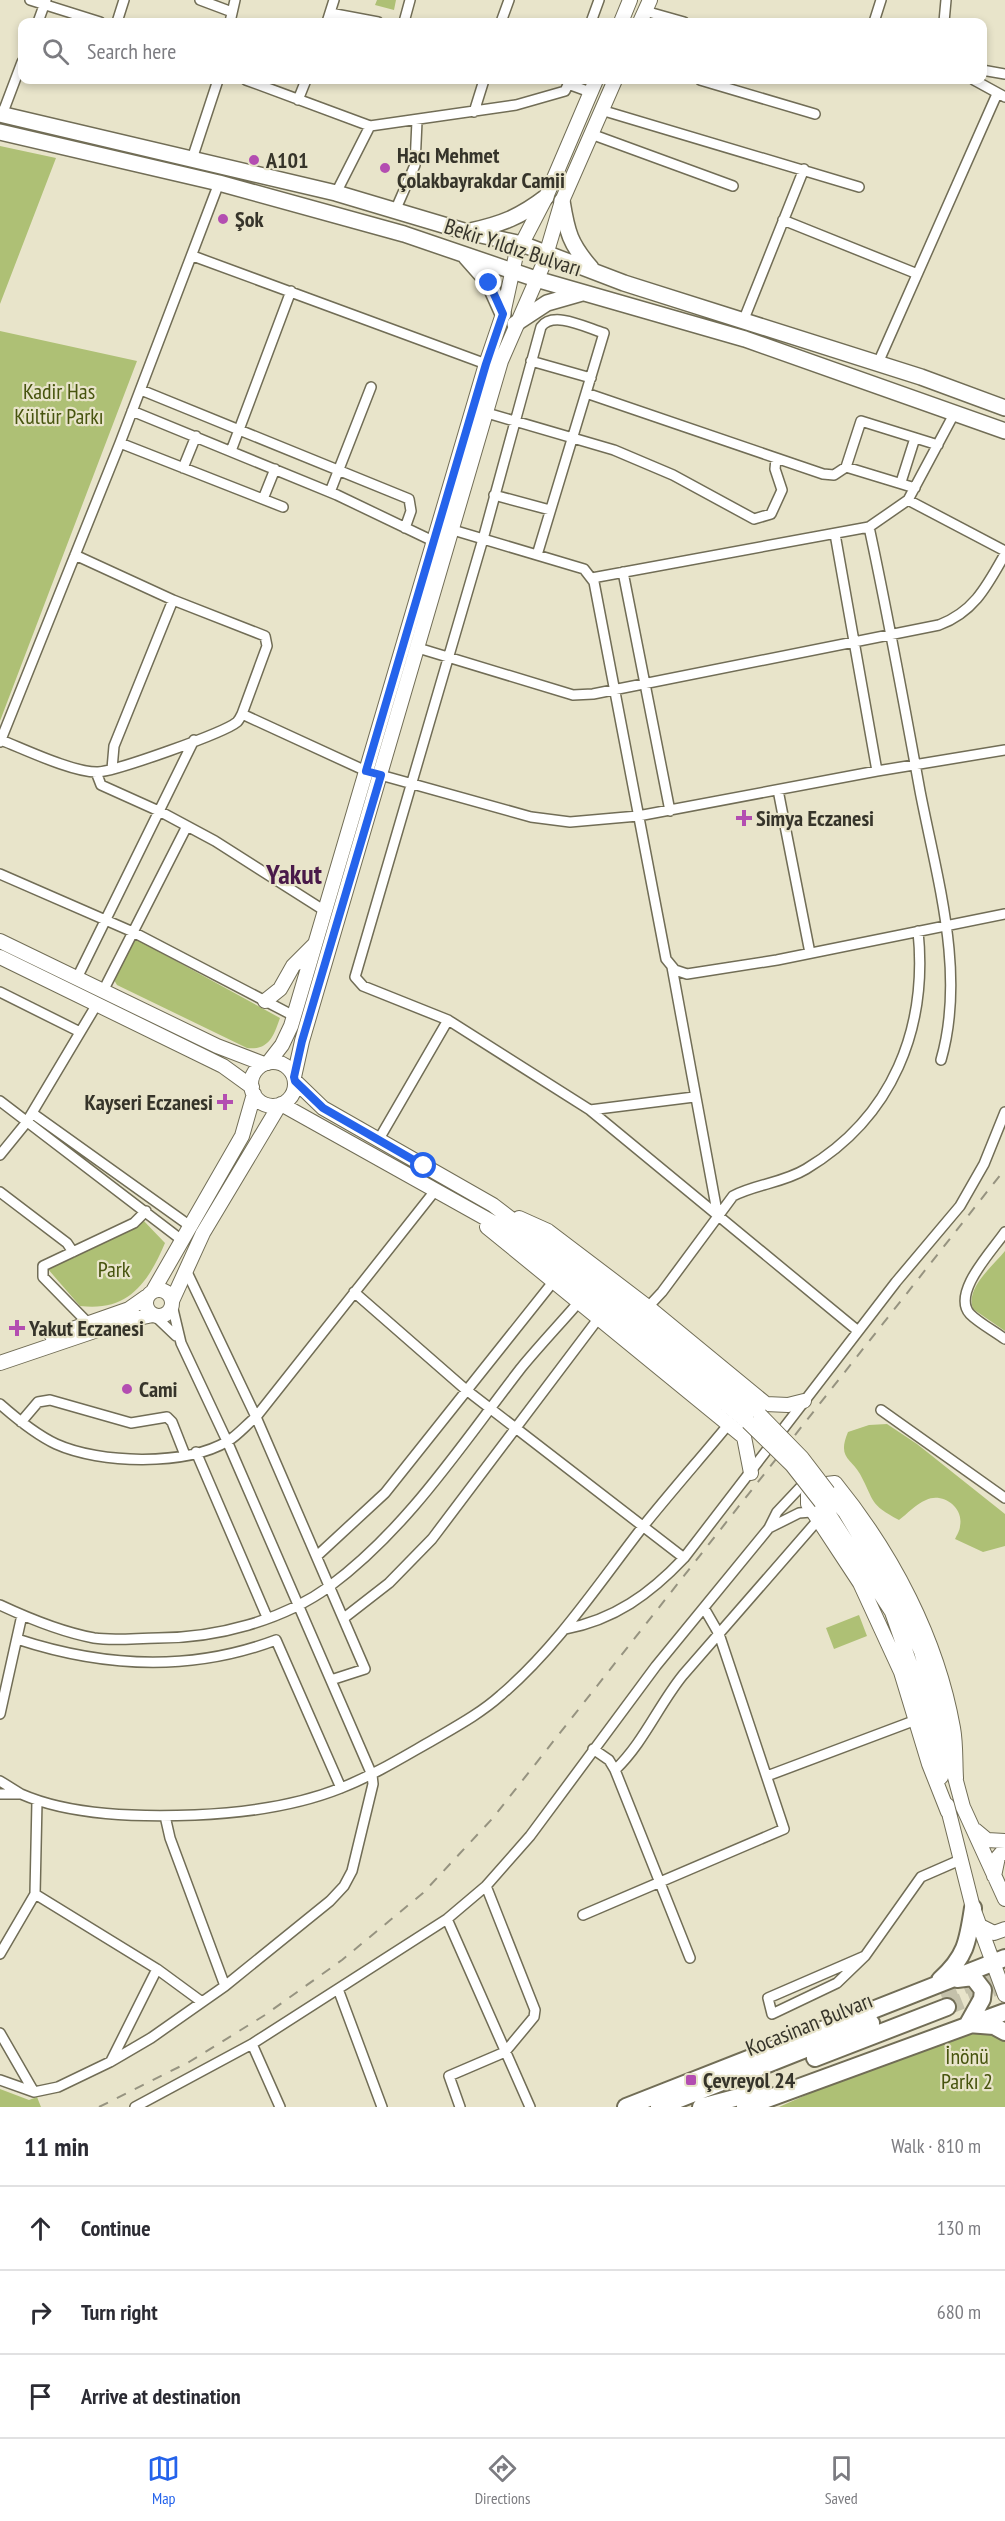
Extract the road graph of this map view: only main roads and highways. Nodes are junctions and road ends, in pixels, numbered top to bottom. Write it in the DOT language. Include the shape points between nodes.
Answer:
graph roads {
  1 [pos="1,114"];
  2 [pos="0,132"];
  3 [pos="546,197"];
  4 [pos="562,201"];
  5 [pos="467,232"];
  6 [pos="464,255"];
  7 [pos="593,270"];
  8 [pos="582,292"];
  9 [pos="1005,408"];
  10 [pos="1005,431"];
  11 [pos="974,1908"];
  12 [pos="999,1960"];
  13 [pos="939,1997"];
  14 [pos="1005,2012"];
  15 [pos="968,2024"];
  16 [pos="1005,2032"];
  17 [pos="855,2066"];
  18 [pos="723,2068"];
  19 [pos="673,2105"];
  20 [pos="626,2107"];
  21 [pos="701,2107"];
  22 [pos="745,2107"];
  1 -- 5 [label="main road, Bekir Yıldız Bulvarı" via="336,193"];
  2 -- 6 [label="main road, Bekir Yıldız Bulvarı" via="219,183 404,234"];
  3 -- 5 [label="main road" via="512,219"];
  4 -- 7 [label="main road" via="568,236 575,251"];
  5 -- 7 [label="main road, Bekir Yıldız Bulvarı" via="522,244"];
  6 -- 8 [label="main road, Bekir Yıldız Bulvarı"];
  6 -- 8 [label="main road" via="489,283 509,319"];
  7 -- 9 [label="main road, Bekir Yıldız Bulvarı"];
  8 -- 10 [label="main road, Bekir Yıldız Bulvarı" via="745,339"];
  11 -- 13 [label="highway" via="968,1942"];
  12 -- 13 [label="highway"];
  13 -- 15 [label="highway" via="965,1976 977,1980 983,1994"];
  13 -- 18 [label="highway"];
  13 -- 19 [label="highway, Kocasinan Bulvarı"];
  14 -- 15 [label="highway"];
  15 -- 16 [label="highway" via="994,2026"];
  15 -- 17 [label="highway"];
  17 -- 21 [label="highway"];
  17 -- 22 [label="highway"];
  18 -- 19 [label="highway"];
  18 -- 20 [label="highway"];
}
